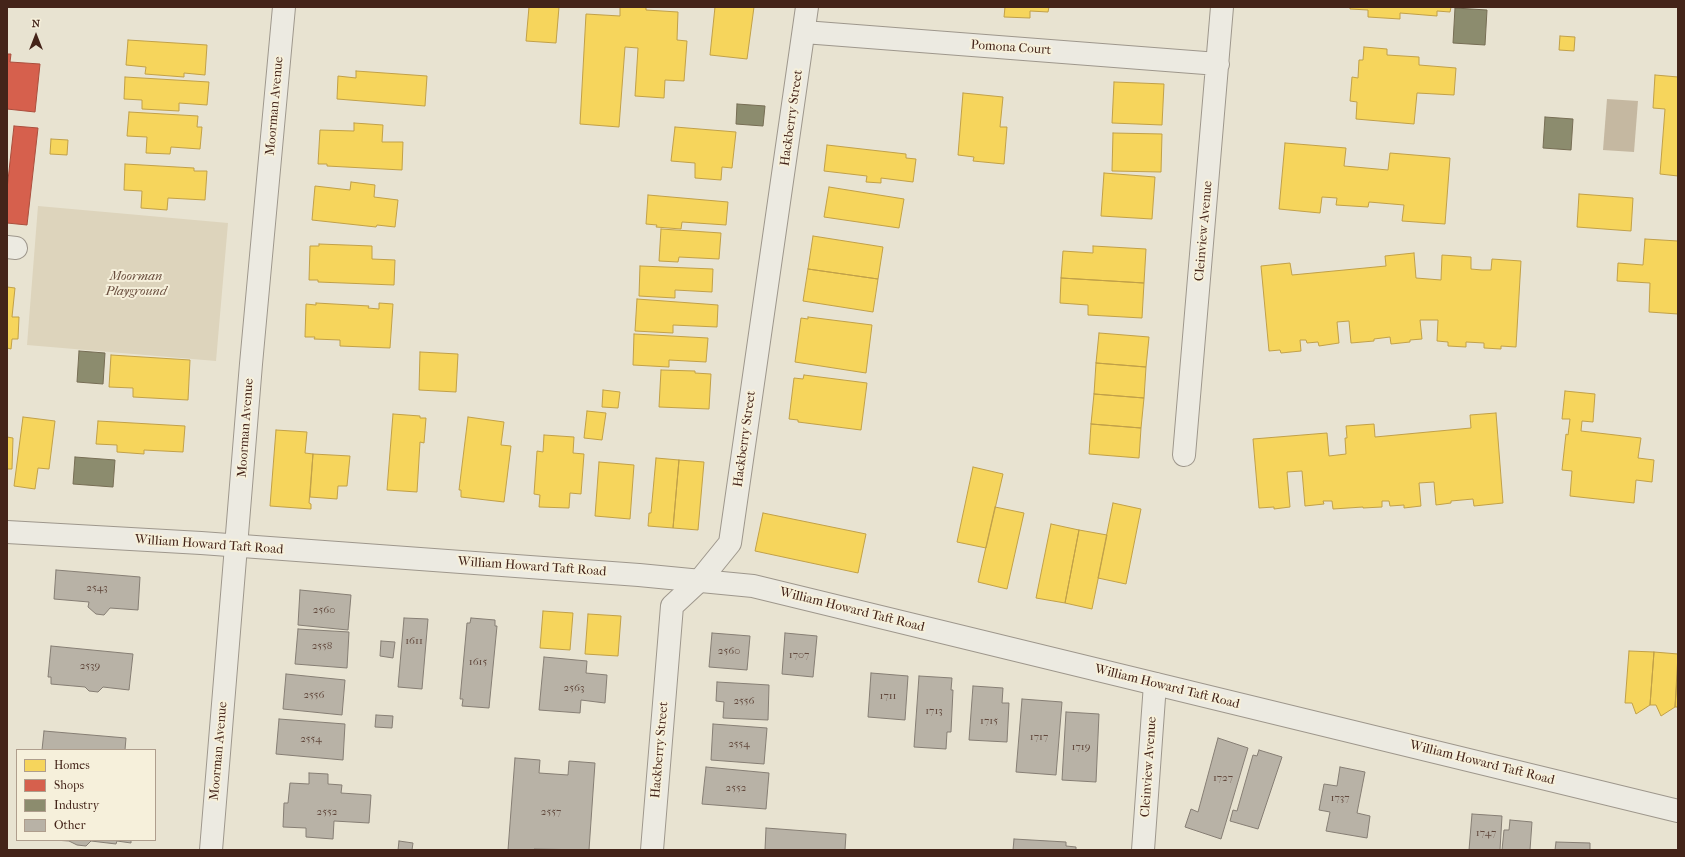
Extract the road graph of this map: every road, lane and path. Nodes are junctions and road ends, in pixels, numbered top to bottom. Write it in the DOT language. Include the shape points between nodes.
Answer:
graph roads {
  1 [pos="284,7"];
  2 [pos="806,7"];
  3 [pos="1222,7"];
  4 [pos="804,32"];
  5 [pos="1218,64"];
  6 [pos="1184,455"];
  7 [pos="7,532"];
  8 [pos="237,547"];
  9 [pos="700,580"];
  10 [pos="1155,684"];
  11 [pos="1678,812"];
  12 [pos="211,850"];
  13 [pos="652,850"];
  14 [pos="1143,850"];
  1 -- 8 [label="street, Moorman Avenue"];
  2 -- 4 [label="street, Hackberry Street"];
  3 -- 5 [label="street, Cleinview Avenue"];
  4 -- 5 [label="street, Pomona Court"];
  4 -- 9 [label="street, Hackberry Street" via="730,543"];
  5 -- 6 [label="street, Cleinview Avenue"];
  7 -- 8 [label="street, William Howard Taft Road"];
  8 -- 9 [label="street, William Howard Taft Road"];
  8 -- 12 [label="street, Moorman Avenue"];
  9 -- 10 [label="street, William Howard Taft Road" via="753,586"];
  9 -- 13 [label="street, Hackberry Street" via="672,606"];
  10 -- 11 [label="street, William Howard Taft Road"];
  10 -- 14 [label="street, Cleinview Avenue"];
}
